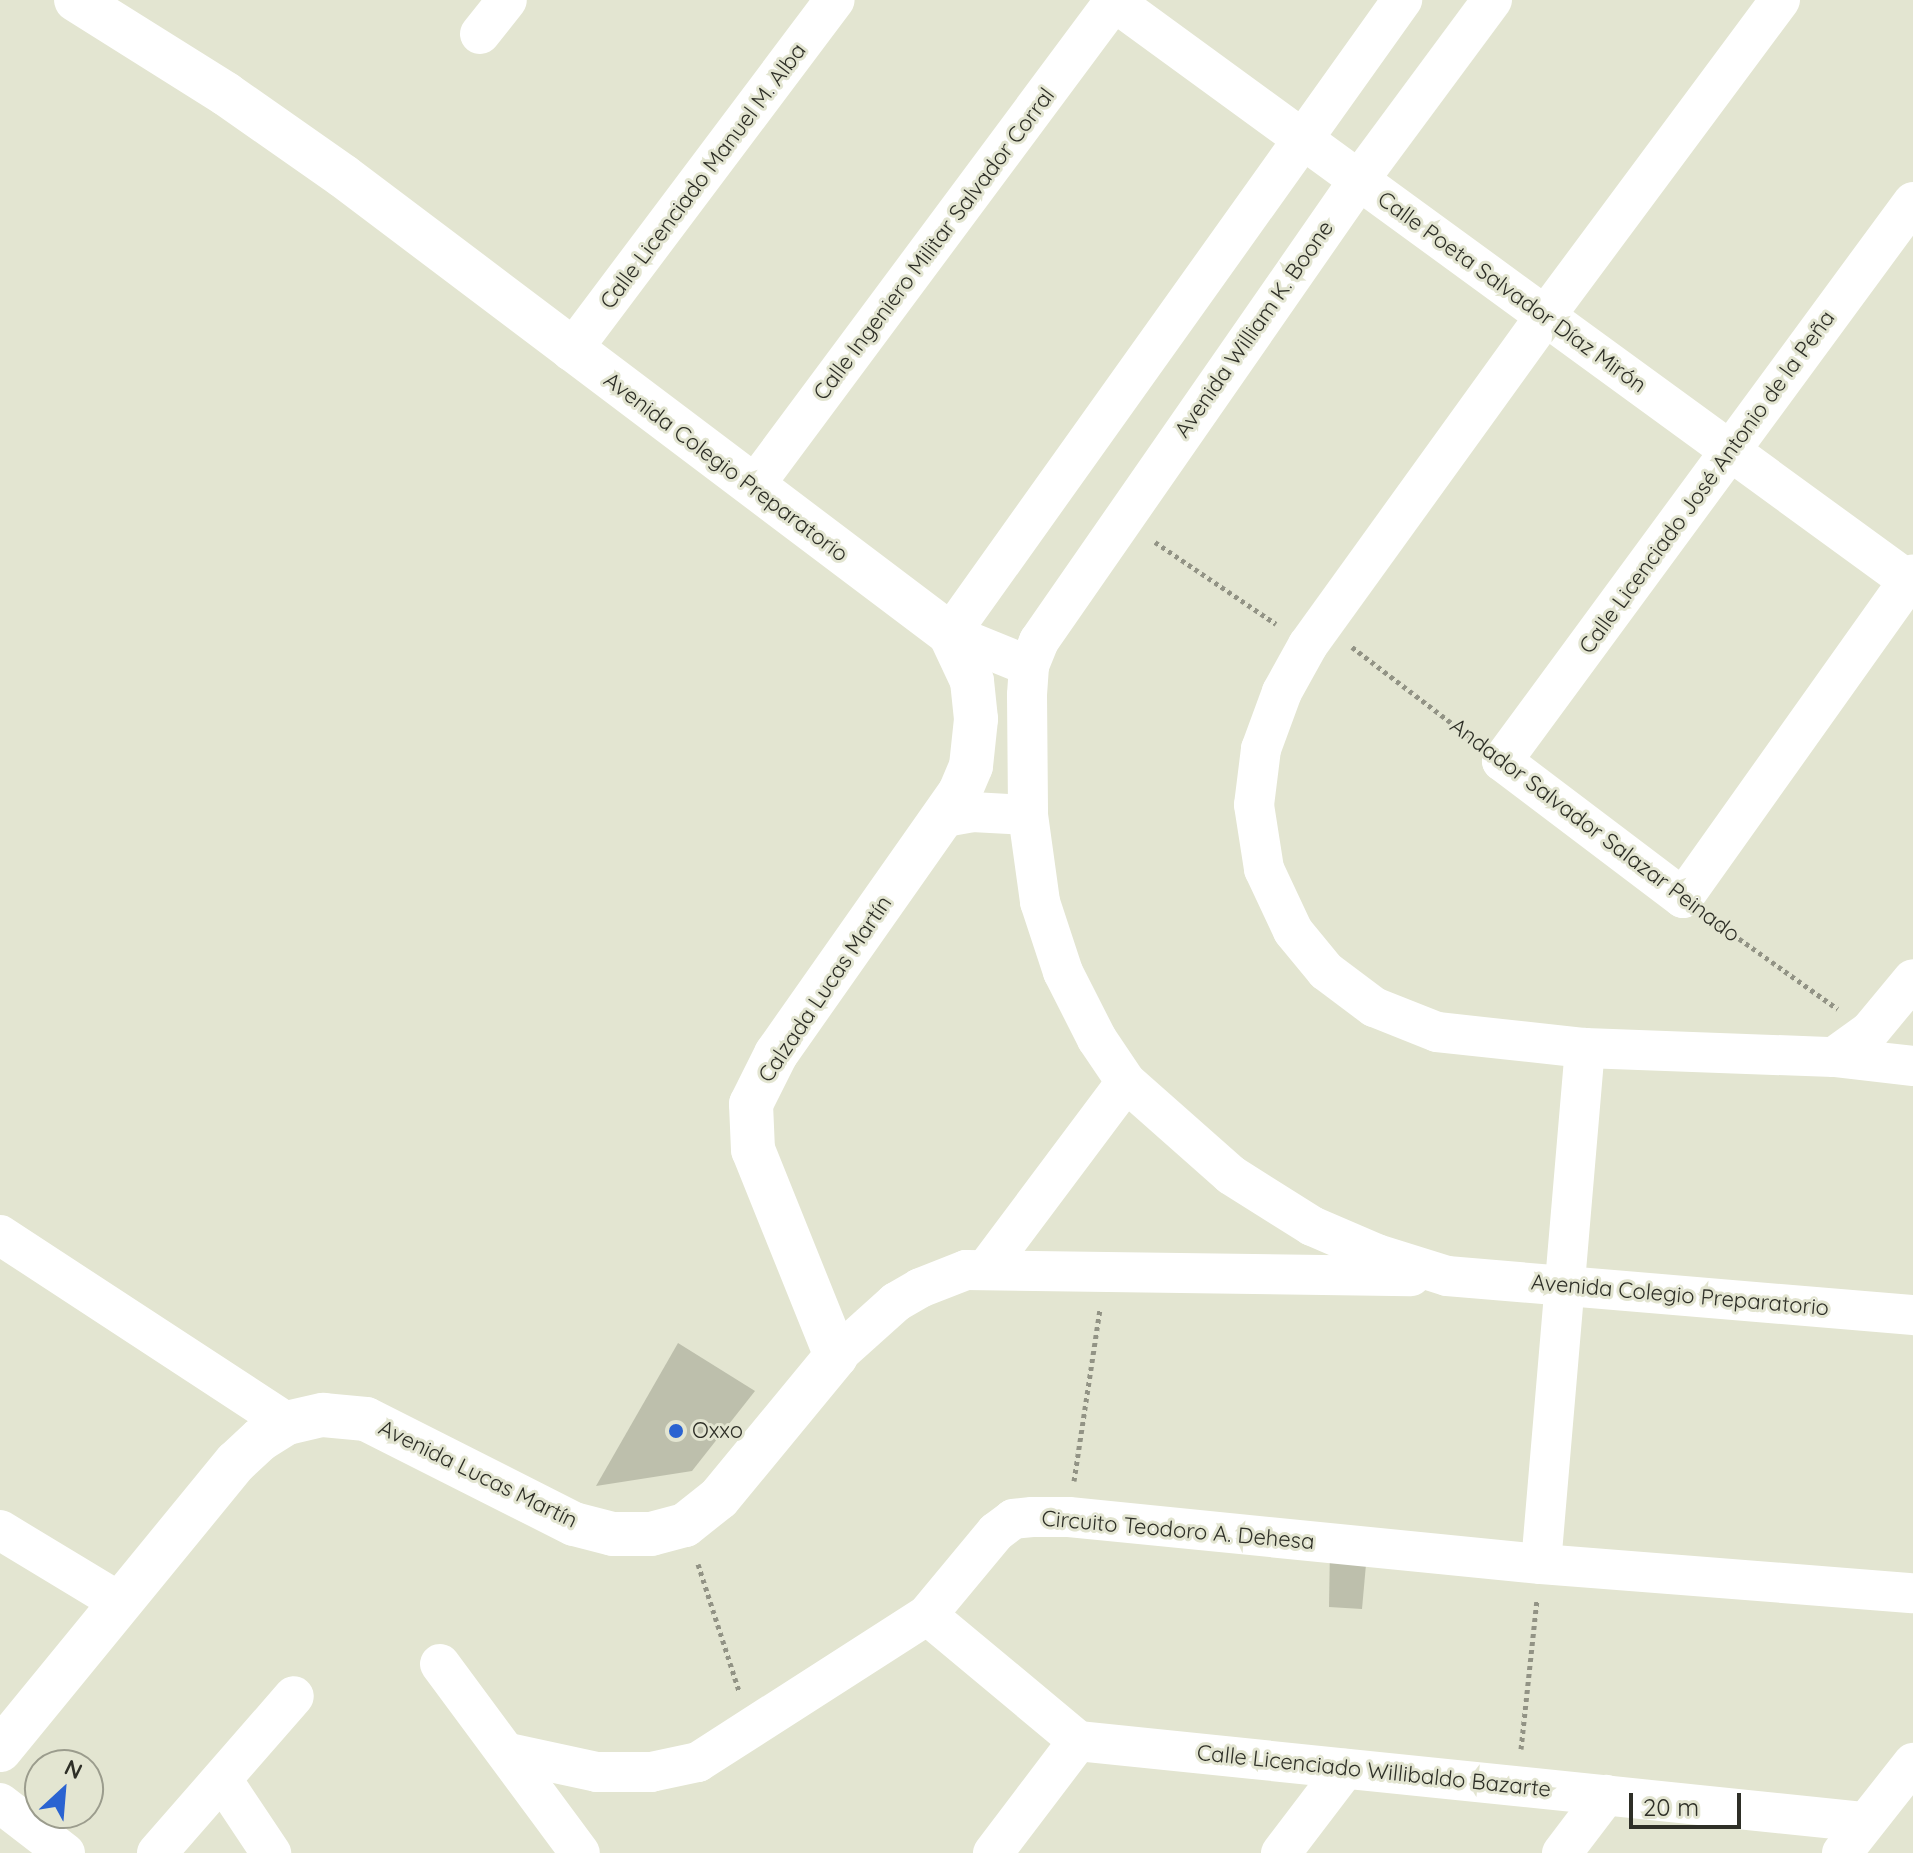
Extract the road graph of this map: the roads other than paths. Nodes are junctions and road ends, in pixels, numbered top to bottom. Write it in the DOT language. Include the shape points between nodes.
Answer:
graph roads {
  1 [pos="76,0"];
  2 [pos="507,0"];
  3 [pos="835,0"];
  4 [pos="1113,0"];
  5 [pos="1402,0"];
  6 [pos="1492,0"];
  7 [pos="1780,0"];
  8 [pos="480,34"];
  9 [pos="1303,139"];
  10 [pos="1359,180"];
  11 [pos="1913,202"];
  12 [pos="1546,315"];
  13 [pos="571,351"];
  14 [pos="1728,451"];
  15 [pos="753,487"];
  16 [pos="1911,579"];
  17 [pos="950,634"];
  18 [pos="1029,666"];
  19 [pos="1502,761"];
  20 [pos="1028,815"];
  21 [pos="945,817"];
  22 [pos="1913,979"];
  23 [pos="1585,1048"];
  24 [pos="1834,1057"];
  25 [pos="1913,1066"];
  26 [pos="1126,1082"];
  27 [pos="0,1235"];
  28 [pos="987,1268"];
  29 [pos="1447,1276"];
  30 [pos="1563,1286"];
  31 [pos="1913,1315"];
  32 [pos="836,1356"];
  33 [pos="287,1423"];
  34 [pos="0,1530"];
  35 [pos="1541,1564"];
  36 [pos="1913,1593"];
  37 [pos="121,1603"];
  38 [pos="927,1615"];
  39 [pos="440,1664"];
  40 [pos="294,1696"];
  41 [pos="1078,1741"];
  42 [pos="0,1750"];
  43 [pos="509,1753"];
  44 [pos="1913,1763"];
  45 [pos="1345,1769"];
  46 [pos="223,1781"];
  47 [pos="1606,1795"];
  48 [pos="0,1803"];
  49 [pos="1854,1838"];
  50 [pos="65,1853"];
  51 [pos="157,1853"];
  52 [pos="271,1853"];
  53 [pos="580,1853"];
  54 [pos="993,1853"];
  55 [pos="1281,1853"];
  56 [pos="1562,1853"];
  1 -- 13 [label="street, Avenida Colegio Preparatorio" via="226,94 343,176"];
  2 -- 8 [label="street"];
  3 -- 13 [label="street, Calle Licenciado Manuel M. Alba"];
  4 -- 9 [label="street, Calle Poeta Salvador Díaz Mirón"];
  4 -- 15 [label="street, Calle Ingeniero Militar Salvador Corral"];
  5 -- 9 [label="street"];
  6 -- 10 [label="street, Avenida William K. Boone"];
  7 -- 12 [label="street"];
  9 -- 10 [label="street, Calle Poeta Salvador Díaz Mirón"];
  9 -- 17 [label="street"];
  10 -- 12 [label="street, Calle Poeta Salvador Díaz Mirón"];
  10 -- 18 [label="street, Avenida William K. Boone" via="1121,520 1039,641"];
  11 -- 14 [label="street, Calle Licenciado José Antonio de la Peña"];
  12 -- 14 [label="street, Calle Poeta Salvador Díaz Mirón"];
  12 -- 23 [label="street" via="1315,635 1282,692 1261,749 1254,805 1264,869 1293,931 1326,971 1374,1007 1437,1032"];
  13 -- 15 [label="street, Avenida Colegio Preparatorio"];
  14 -- 16 [label="street, Calle Poeta Salvador Díaz Mirón"];
  14 -- 19 [label="street, Calle Licenciado José Antonio de la Peña"];
  15 -- 17 [label="street, Avenida Colegio Preparatorio"];
  16 -- 19 [label="street, Andador Salvador Salazar Peinado" via="1683,898"];
  17 -- 18 [label="street, Avenida Colegio Preparatorio"];
  17 -- 21 [label="street, Calzada Lucas Martín" via="972,681 976,719 971,766"];
  18 -- 20 [label="street, Avenida Colegio Preparatorio"];
  20 -- 21 [label="street" via="972,812"];
  20 -- 26 [label="street, Avenida Colegio Preparatorio" via="1040,902 1063,972"];
  21 -- 32 [label="street, Calzada Lucas Martín" via="776,1054 751,1104 753,1150"];
  22 -- 24 [label="street" via="1870,1031"];
  23 -- 24 [label="street"];
  23 -- 30 [label="street"];
  24 -- 25 [label="street"];
  26 -- 28 [label="street"];
  26 -- 29 [label="street, Avenida Colegio Preparatorio" via="1231,1175 1312,1226"];
  27 -- 33 [label="street"];
  28 -- 29 [label="street, Avenida Colegio Preparatorio"];
  28 -- 32 [label="street, Avenida Colegio Preparatorio" via="966,1270 920,1288 896,1302"];
  29 -- 30 [label="street, Avenida Colegio Preparatorio"];
  30 -- 31 [label="street, Avenida Colegio Preparatorio"];
  30 -- 35 [label="street"];
  32 -- 33 [label="street, Avenida Lucas Martín" via="719,1498 685,1525 651,1534 613,1534 574,1524 366,1419 323,1415"];
  33 -- 37 [label="street, Avenida Lucas Martín" via="236,1462"];
  34 -- 37 [label="street"];
  35 -- 36 [label="street, Circuito Teodoro A. Dehesa"];
  35 -- 38 [label="street, Circuito Teodoro A. Dehesa" via="1069,1517 1013,1519"];
  37 -- 42 [label="street, Avenida Lucas Martín"];
  38 -- 41 [label="street"];
  38 -- 43 [label="street, Circuito Teodoro A. Dehesa" via="698,1762 651,1772 597,1772"];
  39 -- 43 [label="street"];
  40 -- 46 [label="street"];
  41 -- 45 [label="street, Calle Licenciado Willibaldo Bazarte"];
  41 -- 54 [label="street"];
  43 -- 53 [label="street"];
  44 -- 49 [label="street"];
  45 -- 47 [label="street, Calle Licenciado Willibaldo Bazarte"];
  45 -- 55 [label="street"];
  46 -- 51 [label="street"];
  46 -- 52 [label="street"];
  47 -- 49 [label="street, Calle Licenciado Willibaldo Bazarte"];
  47 -- 56 [label="street"];
  48 -- 50 [label="street"];
}
